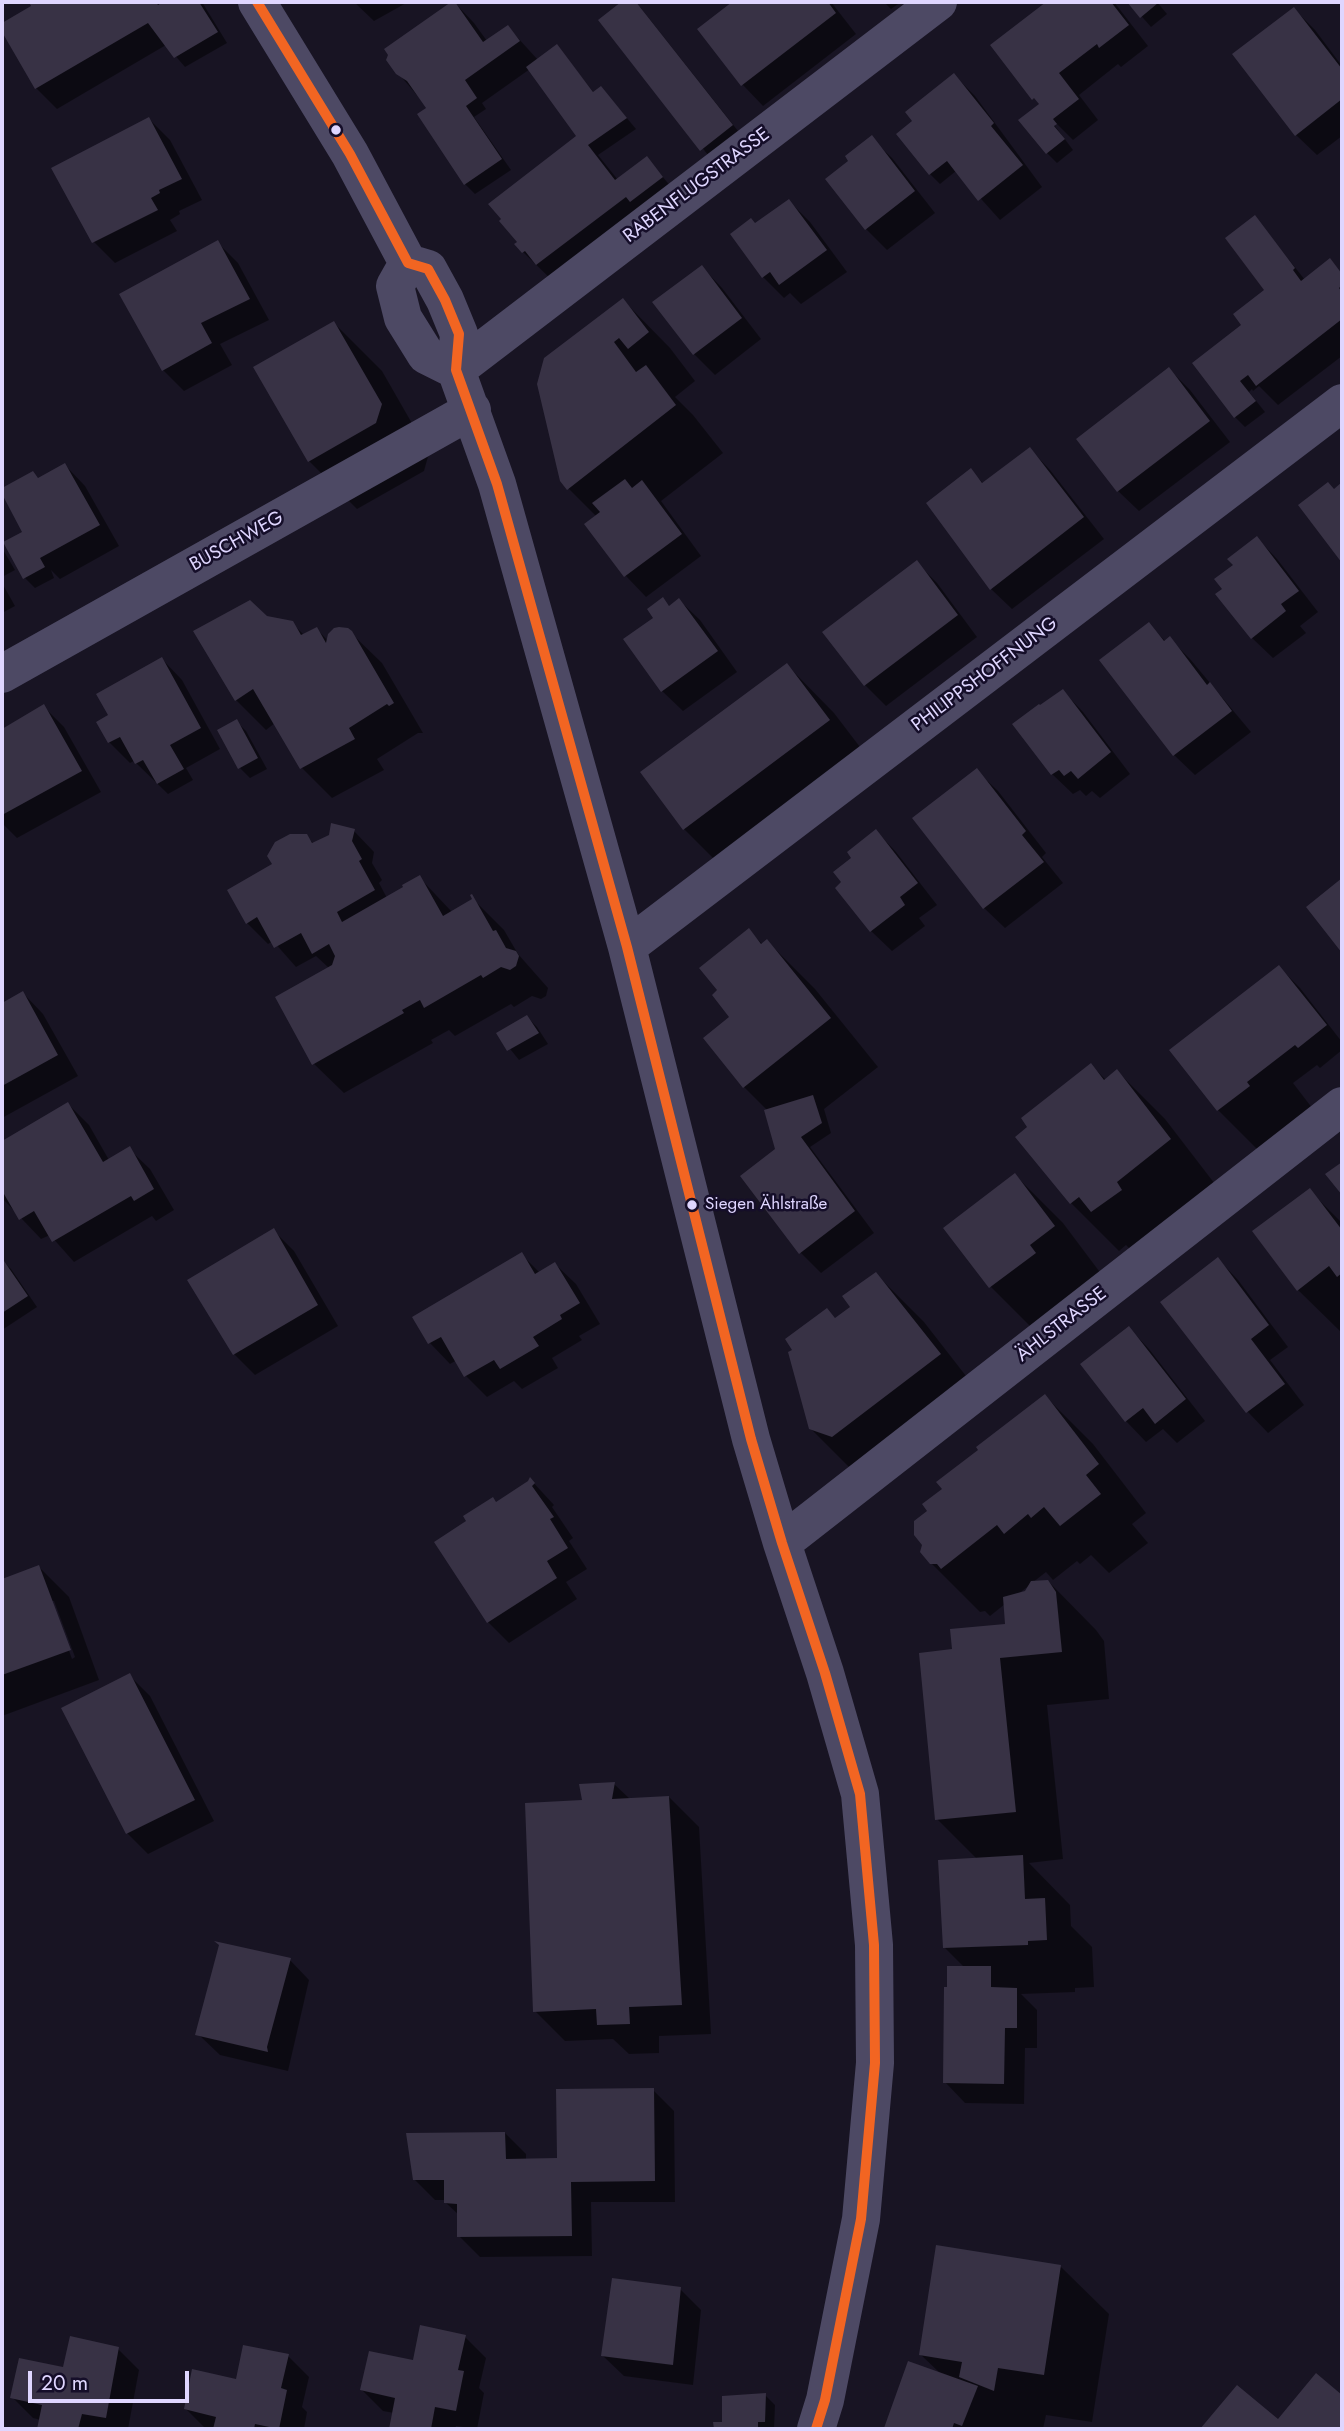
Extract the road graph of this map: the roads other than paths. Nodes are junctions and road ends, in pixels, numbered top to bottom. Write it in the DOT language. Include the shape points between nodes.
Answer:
graph roads {
  1 [pos="257,2"];
  2 [pos="938,2"];
  3 [pos="456,369"];
  4 [pos="1342,403"];
  5 [pos="472,410"];
  6 [pos="2,674"];
  7 [pos="627,947"];
  8 [pos="1342,1106"];
  9 [pos="782,1543"];
  10 [pos="816,2429"];
  1 -- 3 [label="street" via="350,154 408,263 428,269 445,300 459,334"];
  2 -- 3 [label="street, RABENFLUGSTRASSE"];
  3 -- 5 [label="street"];
  4 -- 7 [label="street, PHILIPPSHOFFNUNG"];
  5 -- 6 [label="street, BUSCHWEG"];
  5 -- 7 [label="street"];
  7 -- 9 [label="street" via="751,1438"];
  8 -- 9 [label="street, ÄHLSTRASSE"];
  9 -- 10 [label="street" via="860,1794 874,1945 874,2063 861,2218"];
}
